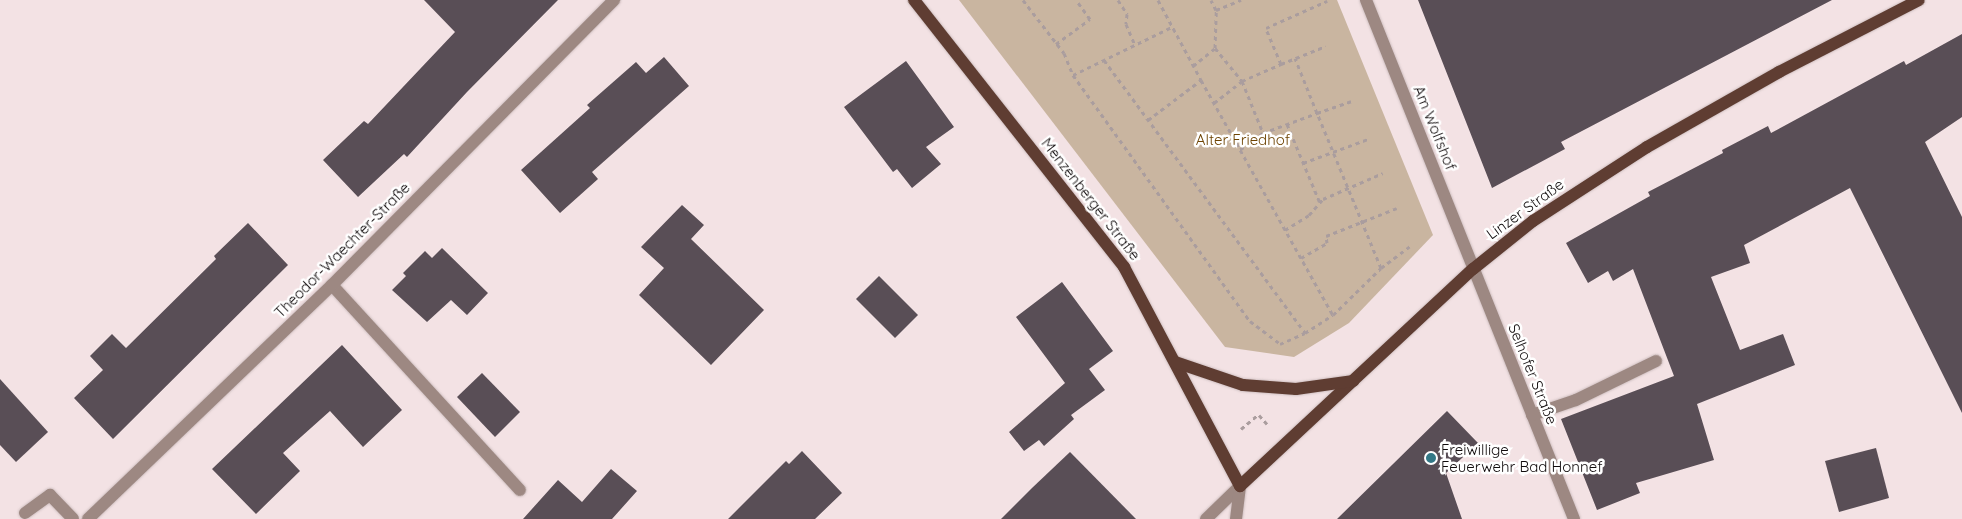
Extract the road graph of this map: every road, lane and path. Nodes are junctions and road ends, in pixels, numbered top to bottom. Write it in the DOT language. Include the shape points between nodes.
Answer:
graph roads {
  1 [pos="614,0"];
  2 [pos="914,0"];
  3 [pos="1022,0"];
  4 [pos="1076,0"];
  5 [pos="1118,0"];
  6 [pos="1158,0"];
  7 [pos="1211,0"];
  8 [pos="1241,0"];
  9 [pos="1366,0"];
  10 [pos="1919,0"];
  11 [pos="1327,1"];
  12 [pos="1216,10"];
  13 [pos="1172,27"];
  14 [pos="1056,44"];
  15 [pos="1135,44"];
  16 [pos="1326,46"];
  17 [pos="1215,48"];
  18 [pos="1295,58"];
  19 [pos="1104,60"];
  20 [pos="1281,64"];
  21 [pos="1193,66"];
  22 [pos="1073,75"];
  23 [pos="1200,80"];
  24 [pos="1242,81"];
  25 [pos="1351,101"];
  26 [pos="1214,103"];
  27 [pos="1317,113"];
  28 [pos="1148,120"];
  29 [pos="1287,124"];
  30 [pos="1263,133"];
  31 [pos="1368,139"];
  32 [pos="1240,150"];
  33 [pos="1333,152"];
  34 [pos="1303,163"];
  35 [pos="1383,173"];
  36 [pos="1348,188"];
  37 [pos="1320,203"];
  38 [pos="1397,208"];
  39 [pos="1361,221"];
  40 [pos="1285,230"];
  41 [pos="1411,245"];
  42 [pos="1301,258"];
  43 [pos="1381,268"];
  44 [pos="1473,269"];
  45 [pos="332,285"];
  46 [pos="1333,315"];
  47 [pos="1305,333"];
  48 [pos="1656,361"];
  49 [pos="1175,362"];
  50 [pos="1353,381"];
  51 [pos="1270,387"];
  52 [pos="1532,415"];
  53 [pos="1220,446"];
  54 [pos="1240,486"];
  55 [pos="520,490"];
  56 [pos="25,513"];
  57 [pos="73,519"];
  58 [pos="88,519"];
  59 [pos="1206,519"];
  60 [pos="1236,519"];
  61 [pos="1574,519"];
  1 -- 45 [label="street, Theodor-Waechter-Straße"];
  2 -- 49 [label="main road, Menzenberger Straße" via="1124,267"];
  3 -- 14 [label="path"];
  4 -- 14 [label="path" via="1090,19"];
  5 -- 15 [label="path"];
  6 -- 13 [label="path"];
  7 -- 12 [label="path"];
  8 -- 12 [label="path"];
  9 -- 44 [label="street, Am Wolfshof"];
  10 -- 44 [label="main road, Linzer Straße" via="1779,72 1647,147 1533,220"];
  11 -- 20 [label="path" via="1266,28"];
  12 -- 17 [label="path"];
  13 -- 15 [label="path"];
  13 -- 21 [label="path"];
  14 -- 22 [label="path" via="1064,53"];
  15 -- 19 [label="path"];
  16 -- 18 [label="path"];
  17 -- 21 [label="path"];
  17 -- 24 [label="path"];
  18 -- 20 [label="path"];
  18 -- 27 [label="path"];
  19 -- 22 [label="path"];
  19 -- 28 [label="path"];
  20 -- 24 [label="path"];
  21 -- 23 [label="path"];
  22 -- 47 [label="path" via="1250,321 1280,344"];
  23 -- 26 [label="path"];
  23 -- 28 [label="path"];
  24 -- 26 [label="path"];
  24 -- 30 [label="path"];
  25 -- 27 [label="path"];
  26 -- 32 [label="path"];
  27 -- 29 [label="path"];
  27 -- 33 [label="path"];
  28 -- 47 [label="path"];
  29 -- 30 [label="path"];
  29 -- 34 [label="path"];
  30 -- 32 [label="path"];
  31 -- 33 [label="path"];
  32 -- 40 [label="path"];
  33 -- 34 [label="path"];
  33 -- 36 [label="path"];
  34 -- 37 [label="path"];
  35 -- 36 [label="path"];
  36 -- 37 [label="path"];
  36 -- 39 [label="path"];
  37 -- 40 [label="path" via="1310,215"];
  38 -- 39 [label="path"];
  39 -- 42 [label="path" via="1326,236 1327,243"];
  39 -- 43 [label="path"];
  40 -- 42 [label="path"];
  41 -- 43 [label="path"];
  42 -- 46 [label="path"];
  43 -- 46 [label="path"];
  44 -- 50 [label="main road, Linzer Straße"];
  44 -- 52 [label="street, Selhofer Straße"];
  45 -- 55 [label="street"];
  45 -- 58 [label="street, Theodor-Waechter-Straße"];
  46 -- 47 [label="path"];
  48 -- 52 [label="street" via="1576,400"];
  49 -- 51 [label="main road" via="1243,385"];
  49 -- 53 [label="main road, Menzenberger Straße"];
  50 -- 51 [label="main road" via="1296,389"];
  50 -- 54 [label="main road, Linzer Straße"];
  51 -- 53 [label="path" via="1259,415"];
  52 -- 61 [label="street, Selhofer Straße"];
  53 -- 54 [label="main road, Menzenberger Straße"];
  54 -- 59 [label="street, Linzer Straße"];
  54 -- 60 [label="street"];
  56 -- 57 [label="street" via="50,495"];
}
